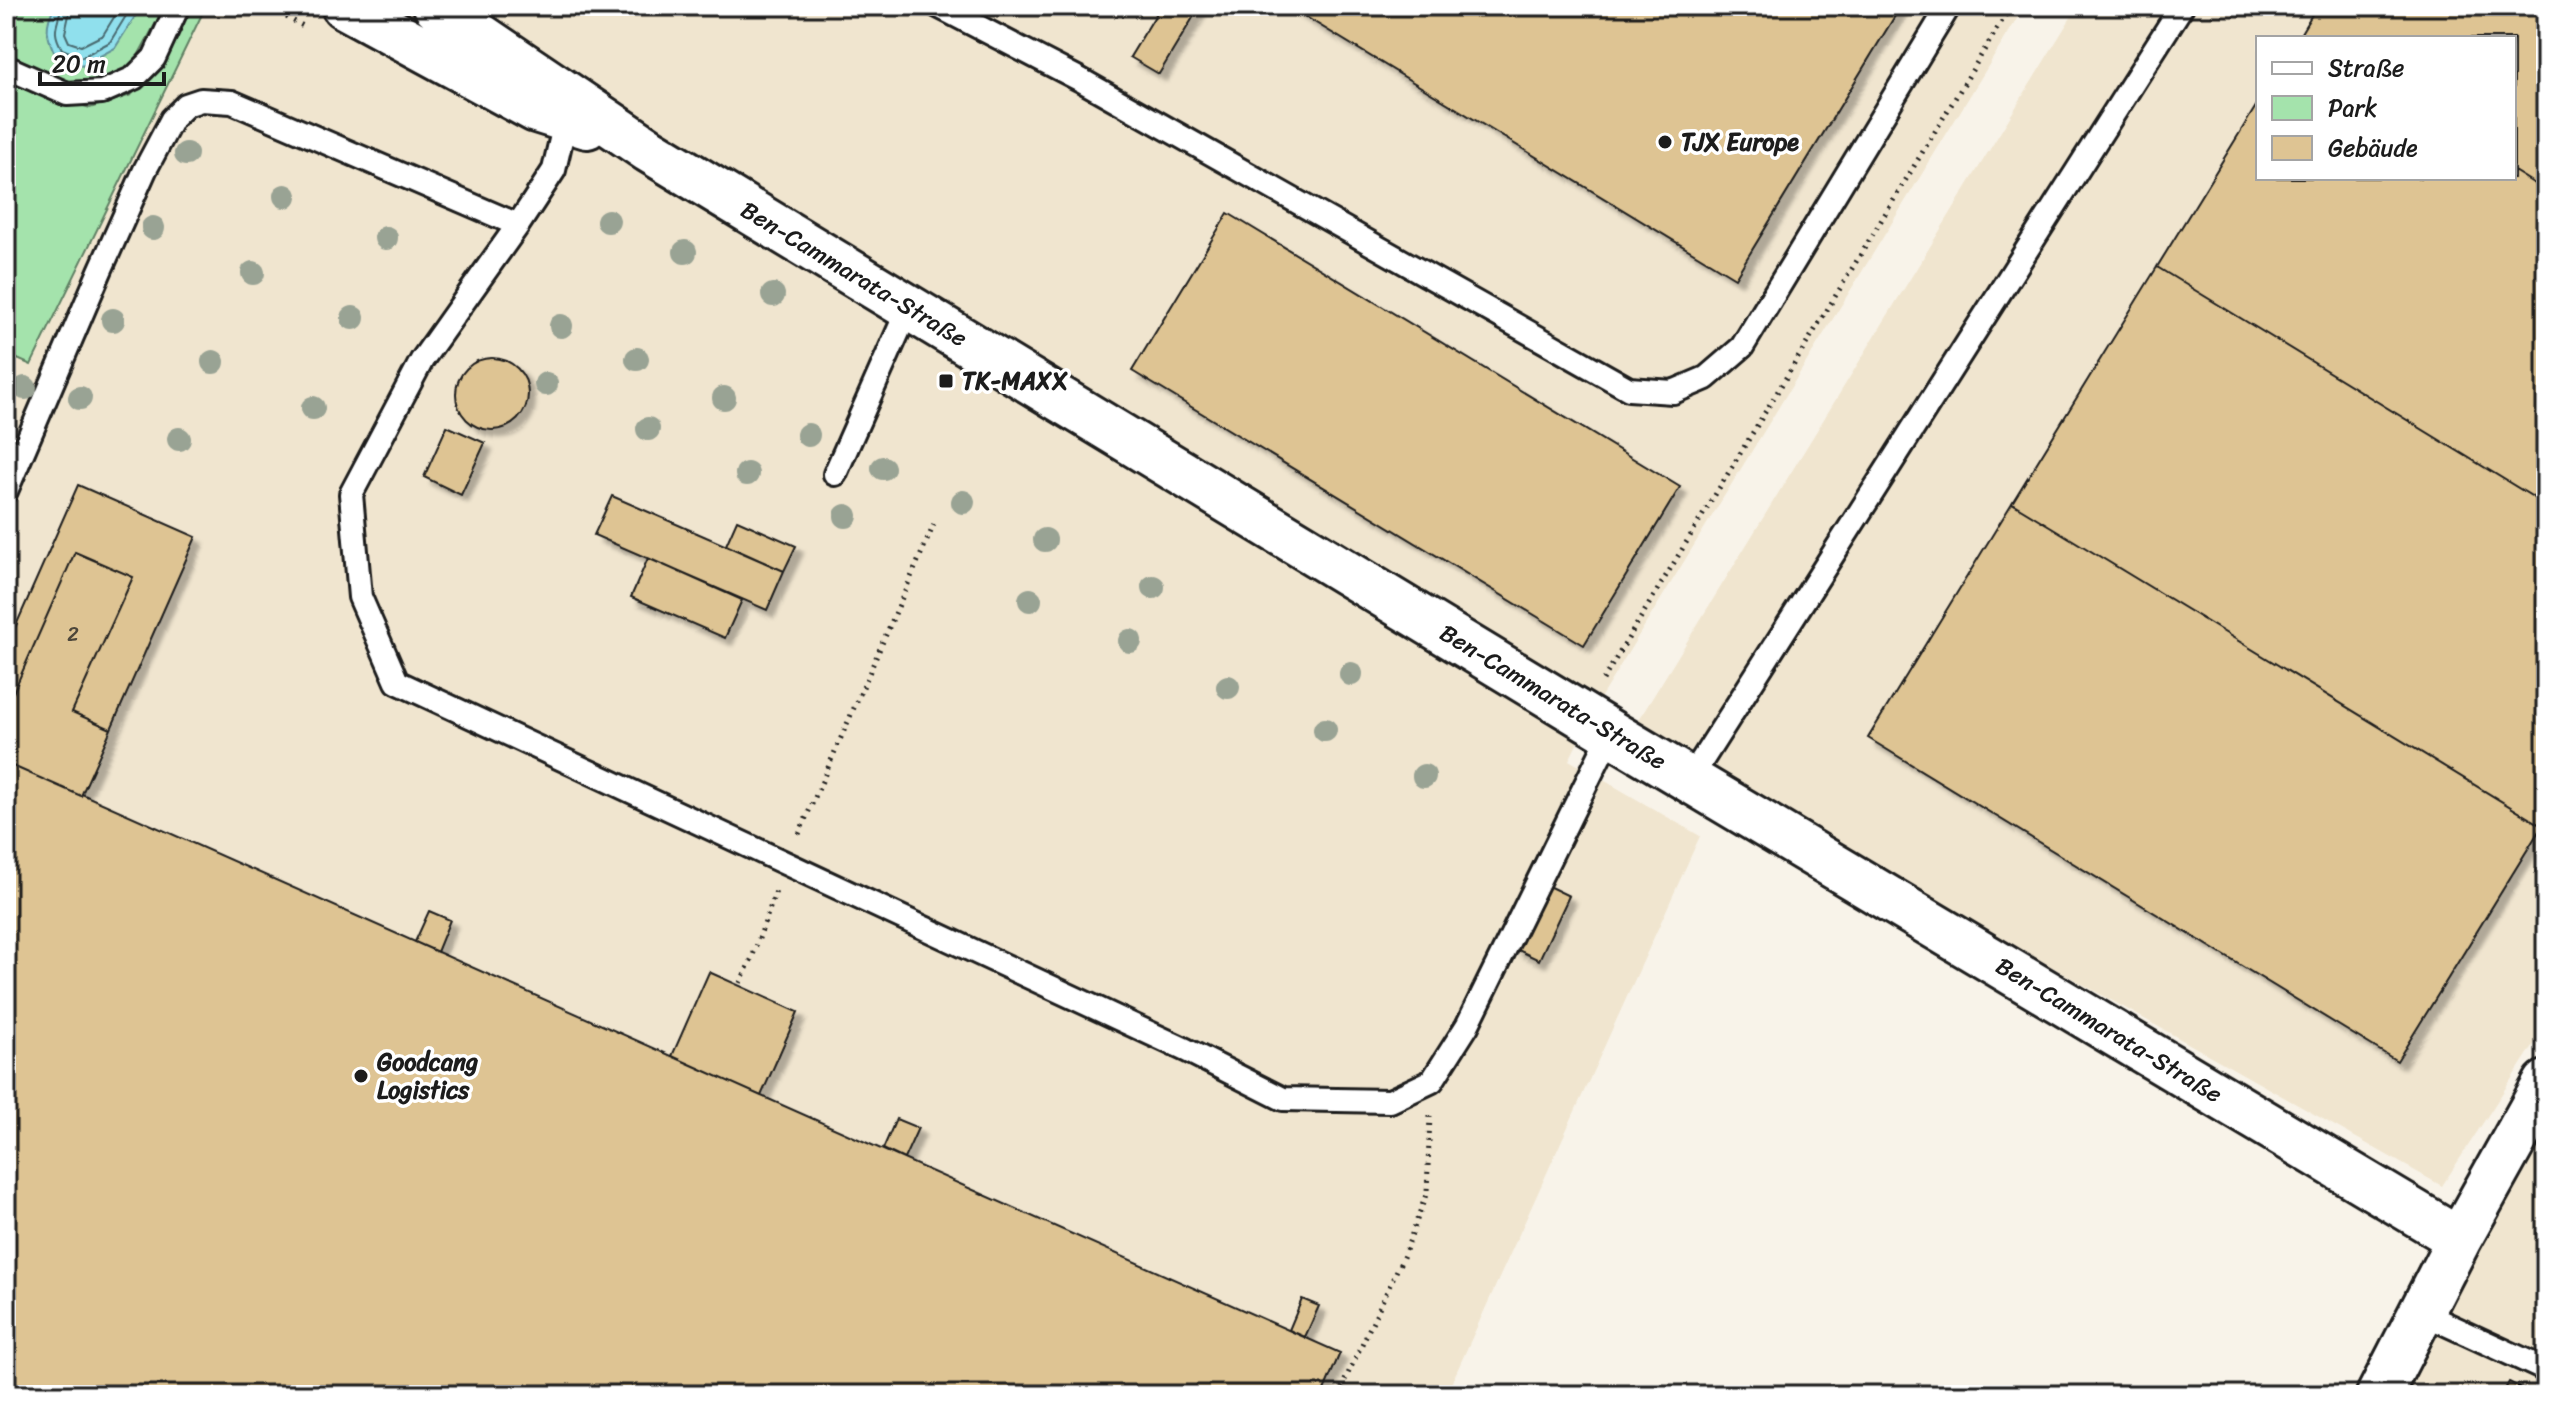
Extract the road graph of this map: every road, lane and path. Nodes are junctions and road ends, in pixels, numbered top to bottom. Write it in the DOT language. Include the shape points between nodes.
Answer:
graph roads {
  1 [pos="178,6"];
  2 [pos="344,6"];
  3 [pos="436,6"];
  4 [pos="938,6"];
  5 [pos="1949,6"];
  6 [pos="2011,6"];
  7 [pos="2182,6"];
  8 [pos="6,67"];
  9 [pos="566,118"];
  10 [pos="649,150"];
  11 [pos="518,225"];
  12 [pos="909,307"];
  13 [pos="835,474"];
  14 [pos="6,491"];
  15 [pos="936,520"];
  16 [pos="1596,724"];
  17 [pos="1690,779"];
  18 [pos="786,863"];
  19 [pos="740,983"];
  20 [pos="1432,1081"];
  21 [pos="2546,1083"];
  22 [pos="2459,1239"];
  23 [pos="2422,1313"];
  24 [pos="2546,1370"];
  25 [pos="1338,1395"];
  26 [pos="2379,1395"];
  1 -- 8 [label="lane" via="154,58 134,78 102,92 67,94"];
  2 -- 9 [label="street, Ben-Cammarata-Straße" via="536,110"];
  3 -- 10 [label="street, Ben-Cammarata-Straße"];
  4 -- 5 [label="lane" via="1081,80 1629,389 1673,392 1706,378 1742,347"];
  6 -- 16 [label="path"];
  7 -- 17 [label="lane"];
  9 -- 10 [label="street, Ben-Cammarata-Straße"];
  9 -- 11 [label="lane" via="554,170"];
  10 -- 12 [label="street, Ben-Cammarata-Straße"];
  11 -- 14 [label="lane" via="232,102 201,100 186,105 172,119 145,170"];
  11 -- 18 [label="lane" via="422,360 351,494 360,597 397,682"];
  12 -- 13 [label="lane"];
  12 -- 16 [label="street, Ben-Cammarata-Straße"];
  15 -- 18 [label="path"];
  16 -- 17 [label="street, Ben-Cammarata-Straße"];
  16 -- 20 [label="lane" via="1467,1026"];
  17 -- 22 [label="street, Ben-Cammarata-Straße"];
  18 -- 19 [label="path"];
  18 -- 20 [label="lane" via="1283,1099 1390,1101"];
  20 -- 25 [label="path" via="1427,1192 1405,1253"];
  21 -- 22 [label="street"];
  22 -- 23 [label="street"];
  23 -- 24 [label="lane"];
  23 -- 26 [label="street"];
}
